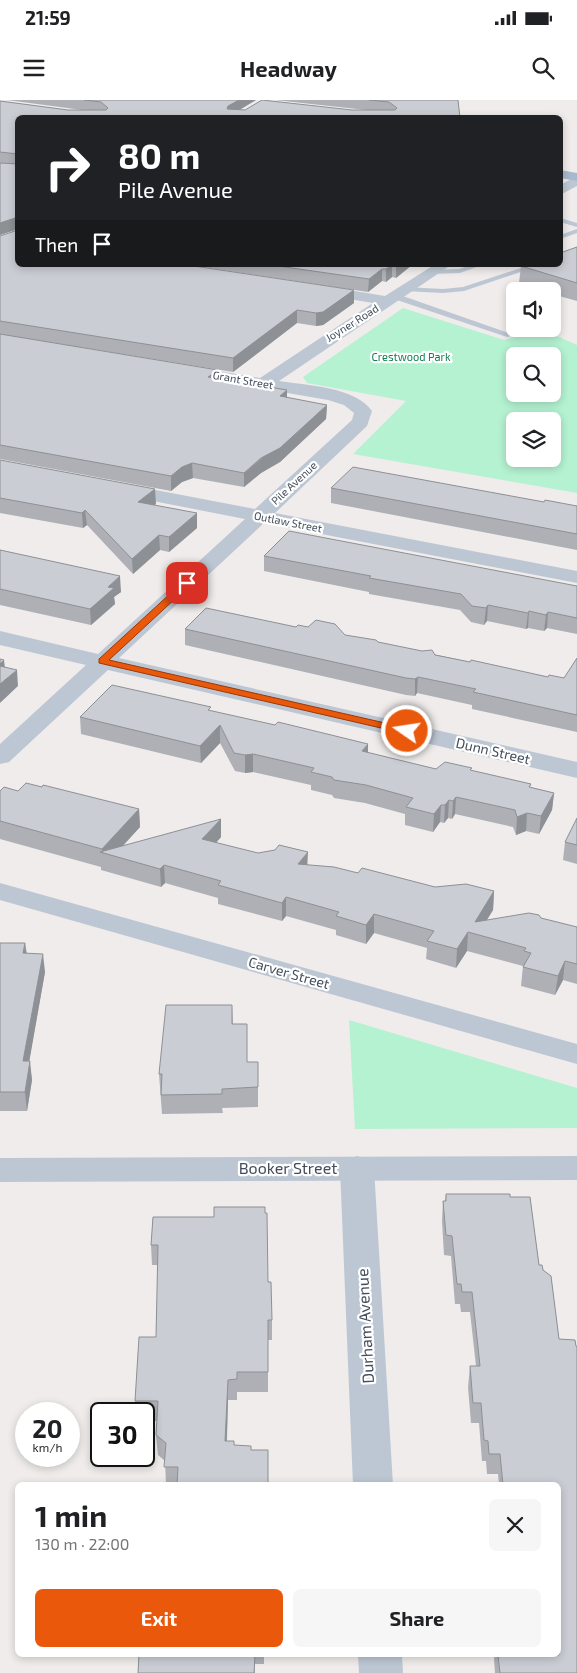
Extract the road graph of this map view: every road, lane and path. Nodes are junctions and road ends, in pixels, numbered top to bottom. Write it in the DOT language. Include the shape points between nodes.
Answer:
graph roads {
  1 [pos="563,175"];
  2 [pos="577,178"];
  3 [pos="563,189"];
  4 [pos="563,221"];
  5 [pos="577,225"];
  6 [pos="577,231"];
  7 [pos="563,236"];
  8 [pos="472,267"];
  9 [pos="531,267"];
  10 [pos="438,269"];
  11 [pos="300,288"];
  12 [pos="396,296"];
  13 [pos="506,335"];
  14 [pos="167,367"];
  15 [pos="263,384"];
  16 [pos="364,411"];
  17 [pos="96,484"];
  18 [pos="259,516"];
  19 [pos="577,577"];
  20 [pos="0,638"];
  21 [pos="102,661"];
  22 [pos="0,757"];
  23 [pos="577,770"];
  24 [pos="0,891"];
  25 [pos="577,1054"];
  26 [pos="357,1168"];
  27 [pos="577,1168"];
  28 [pos="0,1170"];
  29 [pos="373,1482"];
  30 [pos="380,1657"];
  31 [pos="381,1673"];
  1 -- 2 [label="main road"];
  2 -- 3 [label="street"];
  4 -- 5 [label="lane"];
  6 -- 7 [label="lane"];
  8 -- 10 [label="lane" via="460,271"];
  9 -- 12 [label="lane" via="464,289"];
  10 -- 12 [label="street, Joyner Road"];
  11 -- 12 [label="street"];
  12 -- 13 [label="lane"];
  12 -- 15 [label="street, Joyner Road"];
  14 -- 15 [label="street, Grant Street"];
  15 -- 16 [label="street, Grant Street" via="331,395 350,401"];
  16 -- 18 [label="street, Pile Avenue" via="360,422"];
  17 -- 18 [label="street, Outlaw Street"];
  18 -- 19 [label="street, Outlaw Street"];
  18 -- 21 [label="street, Pile Avenue"];
  20 -- 21 [label="street, Dunn Street"];
  21 -- 22 [label="street, Pile Avenue"];
  21 -- 23 [label="street, Dunn Street"];
  24 -- 25 [label="street, Carver Street"];
  26 -- 27 [label="street, Booker Street"];
  26 -- 28 [label="street, Booker Street"];
  26 -- 29 [label="street, Durham Avenue"];
  30 -- 31 [label="street"];
}
